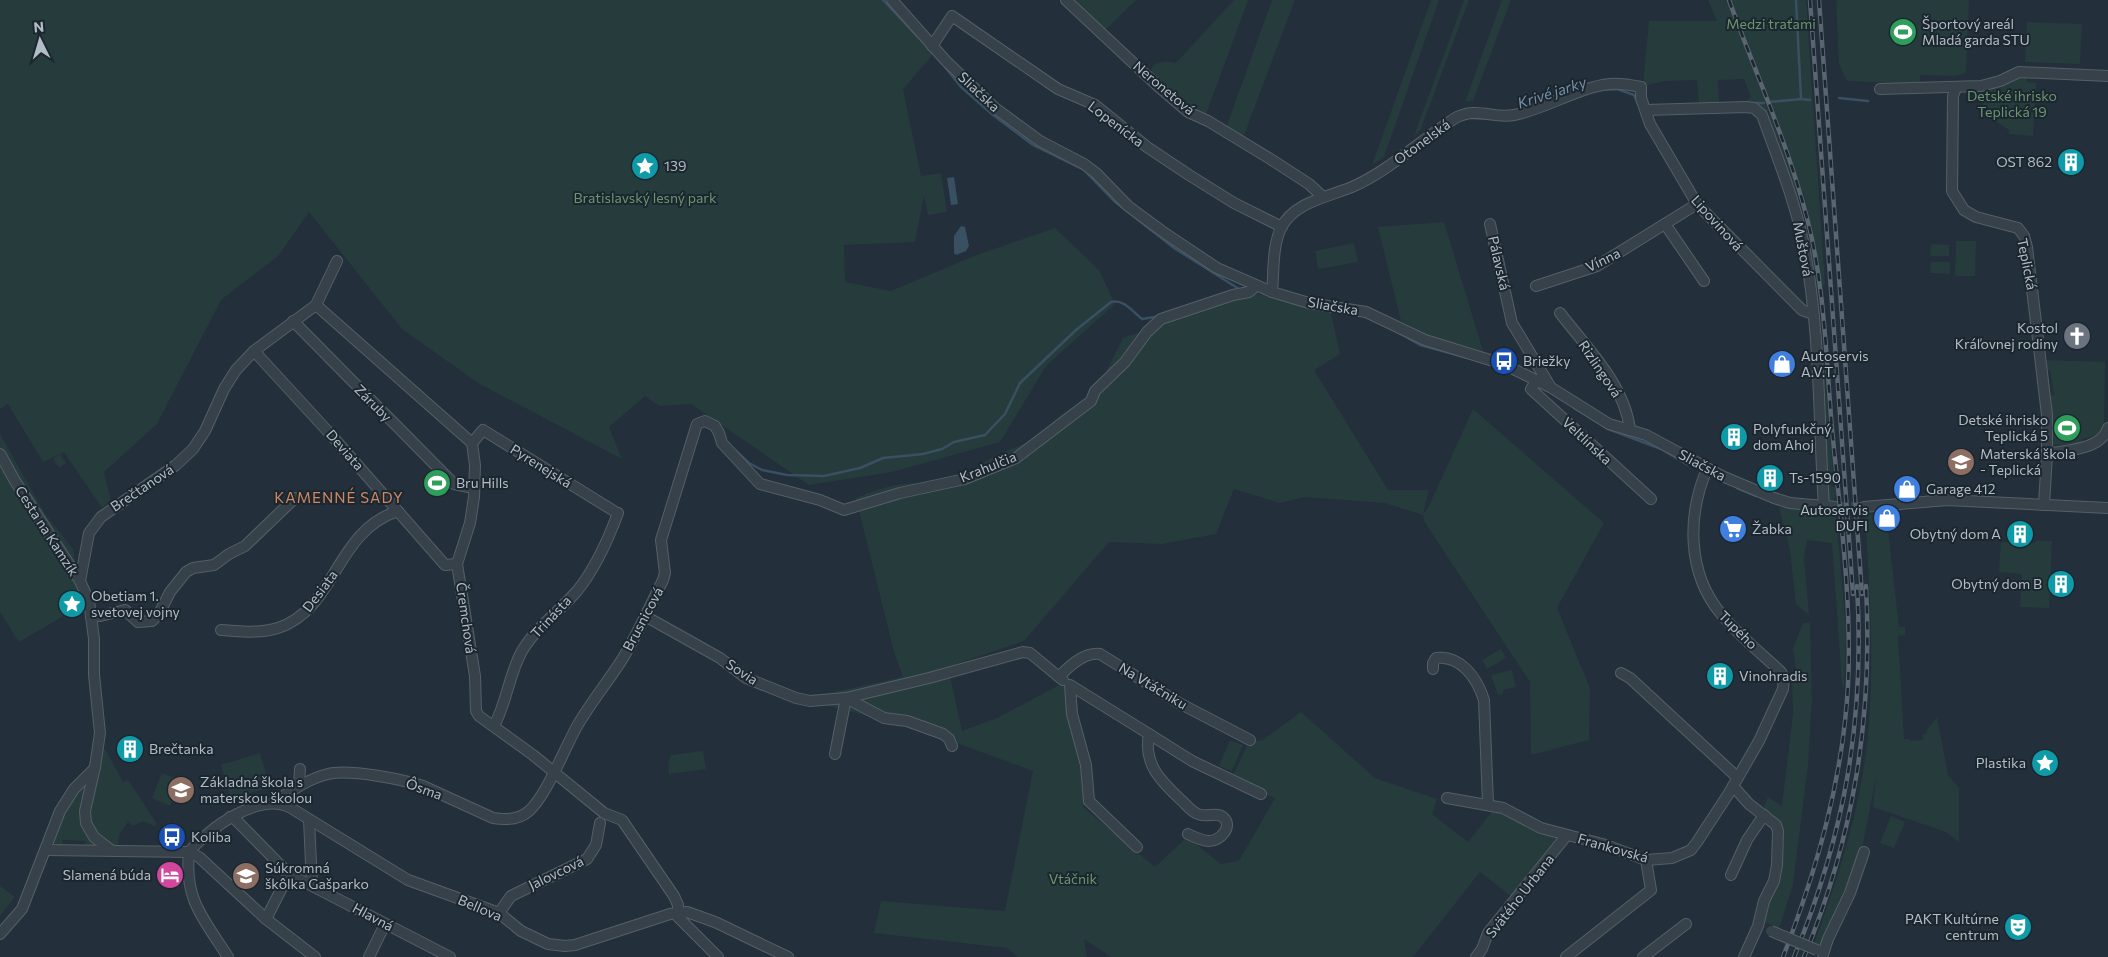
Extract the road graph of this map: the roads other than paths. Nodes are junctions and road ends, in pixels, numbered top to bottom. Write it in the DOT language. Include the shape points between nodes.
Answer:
graph roads {
  1 [pos="892,0"];
  2 [pos="1066,0"];
  3 [pos="932,46"];
  4 [pos="2108,76"];
  5 [pos="1641,86"];
  6 [pos="1956,88"];
  7 [pos="1880,89"];
  8 [pos="1646,110"];
  9 [pos="1322,196"];
  10 [pos="1696,204"];
  11 [pos="1490,224"];
  12 [pos="1665,224"];
  13 [pos="1282,227"];
  14 [pos="337,261"];
  15 [pos="1704,281"];
  16 [pos="1256,286"];
  17 [pos="1536,286"];
  18 [pos="1272,292"];
  19 [pos="316,304"];
  20 [pos="1560,313"];
  21 [pos="1813,314"];
  22 [pos="293,321"];
  23 [pos="254,351"];
  24 [pos="1537,380"];
  25 [pos="1550,387"];
  26 [pos="697,424"];
  27 [pos="2108,428"];
  28 [pos="1630,430"];
  29 [pos="472,443"];
  30 [pos="0,454"];
  31 [pos="2047,454"];
  32 [pos="1706,469"];
  33 [pos="474,488"];
  34 [pos="295,498"];
  35 [pos="1651,499"];
  36 [pos="2044,505"];
  37 [pos="1824,506"];
  38 [pos="1864,506"];
  39 [pos="1836,507"];
  40 [pos="2108,508"];
  41 [pos="398,511"];
  42 [pos="616,512"];
  43 [pos="457,564"];
  44 [pos="80,581"];
  45 [pos="91,616"];
  46 [pos="645,616"];
  47 [pos="221,630"];
  48 [pos="1433,669"];
  49 [pos="1621,673"];
  50 [pos="1059,677"];
  51 [pos="1070,685"];
  52 [pos="846,698"];
  53 [pos="494,726"];
  54 [pos="1149,734"];
  55 [pos="1250,740"];
  56 [pos="952,746"];
  57 [pos="835,754"];
  58 [pos="95,767"];
  59 [pos="300,769"];
  60 [pos="553,771"];
  61 [pos="1735,781"];
  62 [pos="302,784"];
  63 [pos="1261,794"];
  64 [pos="1447,798"];
  65 [pos="273,803"];
  66 [pos="1488,804"];
  67 [pos="1764,815"];
  68 [pos="230,817"];
  69 [pos="309,820"];
  70 [pos="600,823"];
  71 [pos="1188,834"];
  72 [pos="1567,835"];
  73 [pos="1137,847"];
  74 [pos="46,850"];
  75 [pos="111,850"];
  76 [pos="189,852"];
  77 [pos="1864,852"];
  78 [pos="1646,860"];
  79 [pos="289,874"];
  80 [pos="1731,875"];
  81 [pos="312,885"];
  82 [pos="678,912"];
  83 [pos="499,913"];
  84 [pos="266,919"];
  85 [pos="386,924"];
  86 [pos="1686,924"];
  87 [pos="1758,926"];
  88 [pos="0,934"];
  89 [pos="1822,954"];
  90 [pos="228,957"];
  91 [pos="315,957"];
  92 [pos="369,957"];
  93 [pos="450,957"];
  94 [pos="718,957"];
  95 [pos="788,957"];
  96 [pos="1476,957"];
  97 [pos="1566,957"];
  98 [pos="1643,957"];
  99 [pos="1744,957"];
  1 -- 3 [label="street, Sliačska"];
  2 -- 9 [label="street, Neronetová" via="1188,112 1272,160"];
  3 -- 13 [label="street, Lopenícka" via="952,16 1058,89 1095,105 1147,147 1189,175"];
  3 -- 16 [label="street, Sliačska" via="976,91 1024,130 1084,164 1128,206 1188,250"];
  4 -- 6 [label="street" via="2019,72 1991,84"];
  5 -- 8 [label="street, Lipovinová"];
  5 -- 9 [label="street, Otonelská" via="1610,84 1595,87 1513,116 1471,113 1457,117 1372,177"];
  6 -- 7 [label="street"];
  6 -- 31 [label="street, Teplická" via="1953,96 1952,191 1964,210 1976,217 2018,228 2027,246 2046,407"];
  8 -- 10 [label="street, Lipovinová" via="1660,144"];
  8 -- 21 [label="street, Muštová" via="1746,107 1754,108 1762,115 1800,226"];
  9 -- 13 [label="street, Otonelská" via="1296,211"];
  10 -- 12 [label="street, Vínna"];
  10 -- 21 [label="street, Lipovinová" via="1802,310"];
  11 -- 25 [label="street, Pálavská" via="1512,323"];
  12 -- 15 [label="street"];
  12 -- 17 [label="street, Vínna" via="1597,266"];
  13 -- 18 [label="street, Otonelská" via="1276,242"];
  14 -- 19 [label="street, Brečtanová"];
  16 -- 18 [label="street, Sliačska"];
  16 -- 26 [label="street, Krahulčia" via="1250,292 1161,319 1091,400 1016,458 965,479 900,493 844,510 760,484 722,443 715,426 705,421"];
  18 -- 24 [label="street, Sliačska" via="1309,303 1366,312 1425,340 1502,364"];
  19 -- 22 [label="street, Brečtanová"];
  19 -- 29 [label="street"];
  20 -- 28 [label="street, Rizlingová" via="1613,384 1625,408"];
  21 -- 37 [label="street, Muštová" via="1819,375"];
  22 -- 23 [label="street, Brečtanová"];
  22 -- 33 [label="street, Záruby" via="454,484"];
  23 -- 41 [label="street, Deviata"];
  23 -- 44 [label="street, Brečtanová" via="229,380 205,432 193,449 176,465 101,517 89,533"];
  24 -- 25 [label="street, Sliačska"];
  24 -- 35 [label="street, Veltlínska" via="1531,389"];
  25 -- 28 [label="street, Sliačska" via="1609,424"];
  26 -- 46 [label="street, Brusnicová" via="661,540 664,577"];
  27 -- 31 [label="street" via="2106,435 2092,445"];
  28 -- 32 [label="street, Sliačska" via="1654,439"];
  29 -- 33 [label="street, Čremchová"];
  29 -- 42 [label="street, Pyrenejská" via="483,430"];
  30 -- 44 [label="street, Cesta na Kamzík"];
  31 -- 36 [label="street, Teplická"];
  32 -- 37 [label="street, Sliačska" via="1774,498"];
  32 -- 61 [label="street, Tupého" via="1692,522 1702,582 1723,616 1784,678 1783,689 1759,741"];
  33 -- 43 [label="street, Čremchová" via="470,523"];
  34 -- 45 [label="street" via="245,546 214,565 186,572 154,620 138,622 125,610"];
  36 -- 38 [label="street" via="1947,500"];
  36 -- 40 [label="street"];
  37 -- 39 [label="street, Sliačska"];
  41 -- 43 [label="street, Deviata" via="444,565"];
  41 -- 47 [label="street, Desiata" via="379,519 364,531 309,609 295,620 266,630"];
  42 -- 53 [label="street, Trinásta" via="601,552 578,590 522,652"];
  43 -- 53 [label="street, Čremchová" via="475,676 476,711"];
  44 -- 45 [label="street" via="89,601"];
  45 -- 58 [label="street" via="100,727"];
  46 -- 52 [label="street, Sovia" via="720,658 746,678 772,689 804,700"];
  46 -- 60 [label="street, Brusnicová" via="622,658 591,702"];
  48 -- 66 [label="street" via="1436,658 1450,659 1466,666 1481,690"];
  49 -- 61 [label="street" via="1630,678"];
  50 -- 51 [label="street"];
  50 -- 52 [label="street, Sovia" via="1030,653 1023,652"];
  50 -- 55 [label="street, Na Vtáčniku" via="1074,663 1091,654 1100,654 1179,703"];
  51 -- 54 [label="street"];
  51 -- 73 [label="street" via="1072,714 1086,765 1089,801"];
  52 -- 56 [label="street" via="884,718 913,723 943,734"];
  52 -- 57 [label="street"];
  53 -- 60 [label="street, Čremchová"];
  54 -- 63 [label="street" via="1192,761"];
  54 -- 71 [label="street" via="1149,754 1158,778 1196,813 1219,815 1227,823 1226,831 1215,840"];
  58 -- 74 [label="street" via="74,789 60,811"];
  58 -- 75 [label="street" via="84,811 86,823 94,837"];
  59 -- 62 [label="street"];
  60 -- 62 [label="street, Ôsma" via="532,809 526,814 503,820 482,815 411,782 343,773 328,774"];
  60 -- 82 [label="street, Čremchová" via="604,812 622,820 674,896"];
  61 -- 67 [label="street" via="1749,804"];
  61 -- 78 [label="street, Frankovská" via="1691,850 1672,858"];
  62 -- 65 [label="street, Ôsma"];
  64 -- 66 [label="street, Frankovská"];
  65 -- 68 [label="street"];
  65 -- 69 [label="street, Bellova" via="287,806"];
  66 -- 72 [label="street, Frankovská" via="1503,808 1541,828"];
  67 -- 80 [label="street" via="1747,840"];
  67 -- 87 [label="street" via="1778,831 1777,865"];
  68 -- 76 [label="street"];
  68 -- 79 [label="street, Hlavná"];
  69 -- 81 [label="street"];
  69 -- 83 [label="street, Bellova" via="408,880"];
  70 -- 83 [label="street, Jalovcová" via="596,845 587,858 511,896"];
  72 -- 78 [label="street, Frankovská"];
  72 -- 96 [label="street, Svätého Urbana" via="1488,932"];
  74 -- 75 [label="street"];
  74 -- 88 [label="street" via="22,910"];
  75 -- 76 [label="street"];
  76 -- 84 [label="street" via="199,856"];
  76 -- 90 [label="street" via="191,895"];
  77 -- 89 [label="street" via="1850,893"];
  78 -- 97 [label="street" via="1651,890"];
  79 -- 81 [label="street, Hlavná"];
  79 -- 84 [label="street"];
  81 -- 85 [label="street, Hlavná"];
  82 -- 83 [label="street, Bellova" via="565,946 548,944 521,930"];
  82 -- 94 [label="street, Čremchová" via="678,917"];
  82 -- 95 [label="street" via="715,922"];
  84 -- 91 [label="street"];
  85 -- 92 [label="street"];
  85 -- 93 [label="street, Hlavná"];
  86 -- 98 [label="street"];
  87 -- 89 [label="street, bridge"];
  87 -- 99 [label="street"];
}
